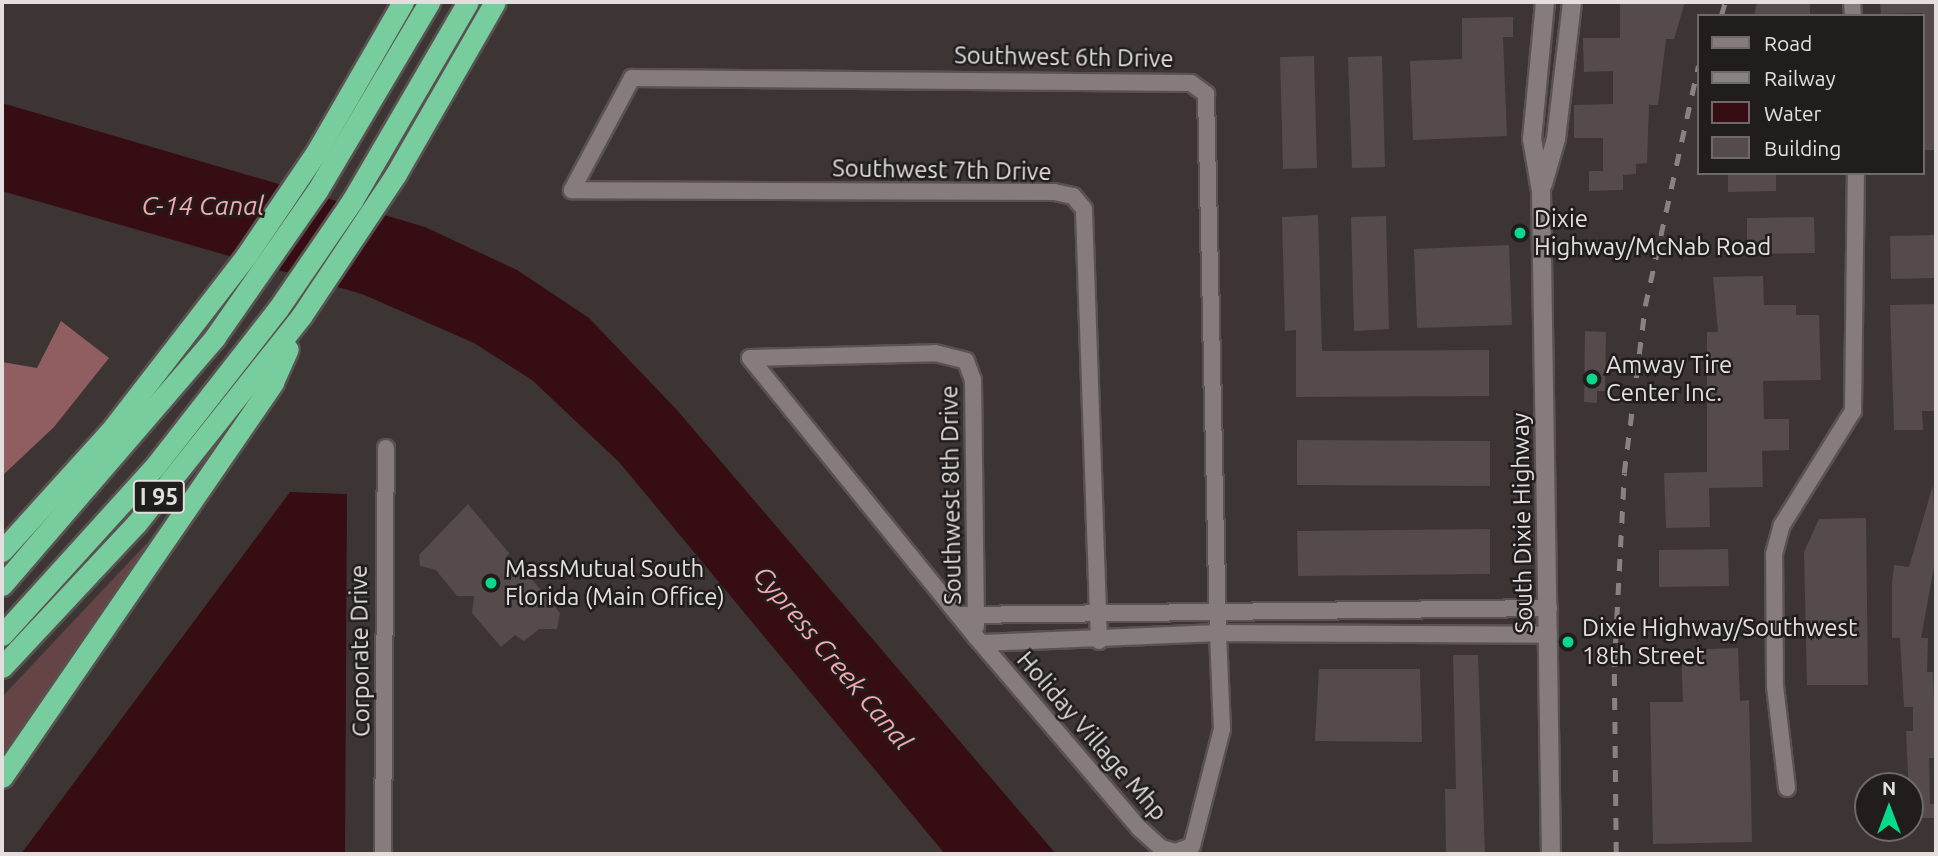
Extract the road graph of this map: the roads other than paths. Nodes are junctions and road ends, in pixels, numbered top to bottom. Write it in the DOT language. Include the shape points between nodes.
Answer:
graph roads {
  1 [pos="403,2"];
  2 [pos="429,2"];
  3 [pos="468,2"];
  4 [pos="495,2"];
  5 [pos="1545,2"];
  6 [pos="1572,2"];
  7 [pos="1856,175"];
  8 [pos="572,190"];
  9 [pos="1541,191"];
  10 [pos="302,315"];
  11 [pos="386,448"];
  12 [pos="2,551"];
  13 [pos="2,585"];
  14 [pos="1549,608"];
  15 [pos="1218,612"];
  16 [pos="959,615"];
  17 [pos="1098,615"];
  18 [pos="976,616"];
  19 [pos="1218,633"];
  20 [pos="2,635"];
  21 [pos="1549,635"];
  22 [pos="979,640"];
  23 [pos="1099,641"];
  24 [pos="2,667"];
  25 [pos="2,777"];
  26 [pos="1787,788"];
  27 [pos="383,854"];
  28 [pos="1551,854"];
  1 -- 12 [label="highway" via="317,151 220,291 113,428"];
  2 -- 13 [label="highway" via="339,156 242,298 146,424"];
  3 -- 20 [label="highway" via="374,166 278,309 156,465"];
  4 -- 10 [label="highway, I 95" via="397,174"];
  5 -- 9 [label="main road, South Dixie Highway" via="1532,139"];
  6 -- 9 [label="main road, South Dixie Highway" via="1556,139"];
  7 -- 26 [label="street" via="1853,411 1782,526 1774,554 1776,697"];
  8 -- 15 [label="street, Southwest 6th Drive" via="632,78 1191,83 1206,94"];
  8 -- 17 [label="street, Southwest 7th Drive" via="1073,196 1086,219"];
  9 -- 14 [label="main road, South Dixie Highway"];
  10 -- 24 [label="highway, I 95" via="144,516"];
  10 -- 25 [label="highway" via="273,382"];
  11 -- 27 [label="street, Corporate Drive"];
  14 -- 15 [label="street, Holiday Village Mhp"];
  14 -- 21 [label="main road, South Dixie Highway"];
  15 -- 17 [label="street, Holiday Village Mhp"];
  15 -- 19 [label="street, Southwest 6th Drive"];
  16 -- 18 [label="street, Holiday Village Mhp"];
  16 -- 18 [label="street, Southwest 8th Drive" via="750,358 935,353 967,361 973,380"];
  16 -- 22 [label="street"];
  17 -- 18 [label="street, Holiday Village Mhp"];
  17 -- 23 [label="street, Southwest 7th Drive"];
  18 -- 22 [label="street, Southwest 8th Drive"];
  19 -- 21 [label="street, Holiday Village Mhp"];
  19 -- 22 [label="street, Holiday Village Mhp" via="1222,729 1192,846 1176,852 1161,848"];
  19 -- 23 [label="street, Holiday Village Mhp"];
  21 -- 28 [label="main road, South Dixie Highway"];
  22 -- 23 [label="street, Holiday Village Mhp"];
}
